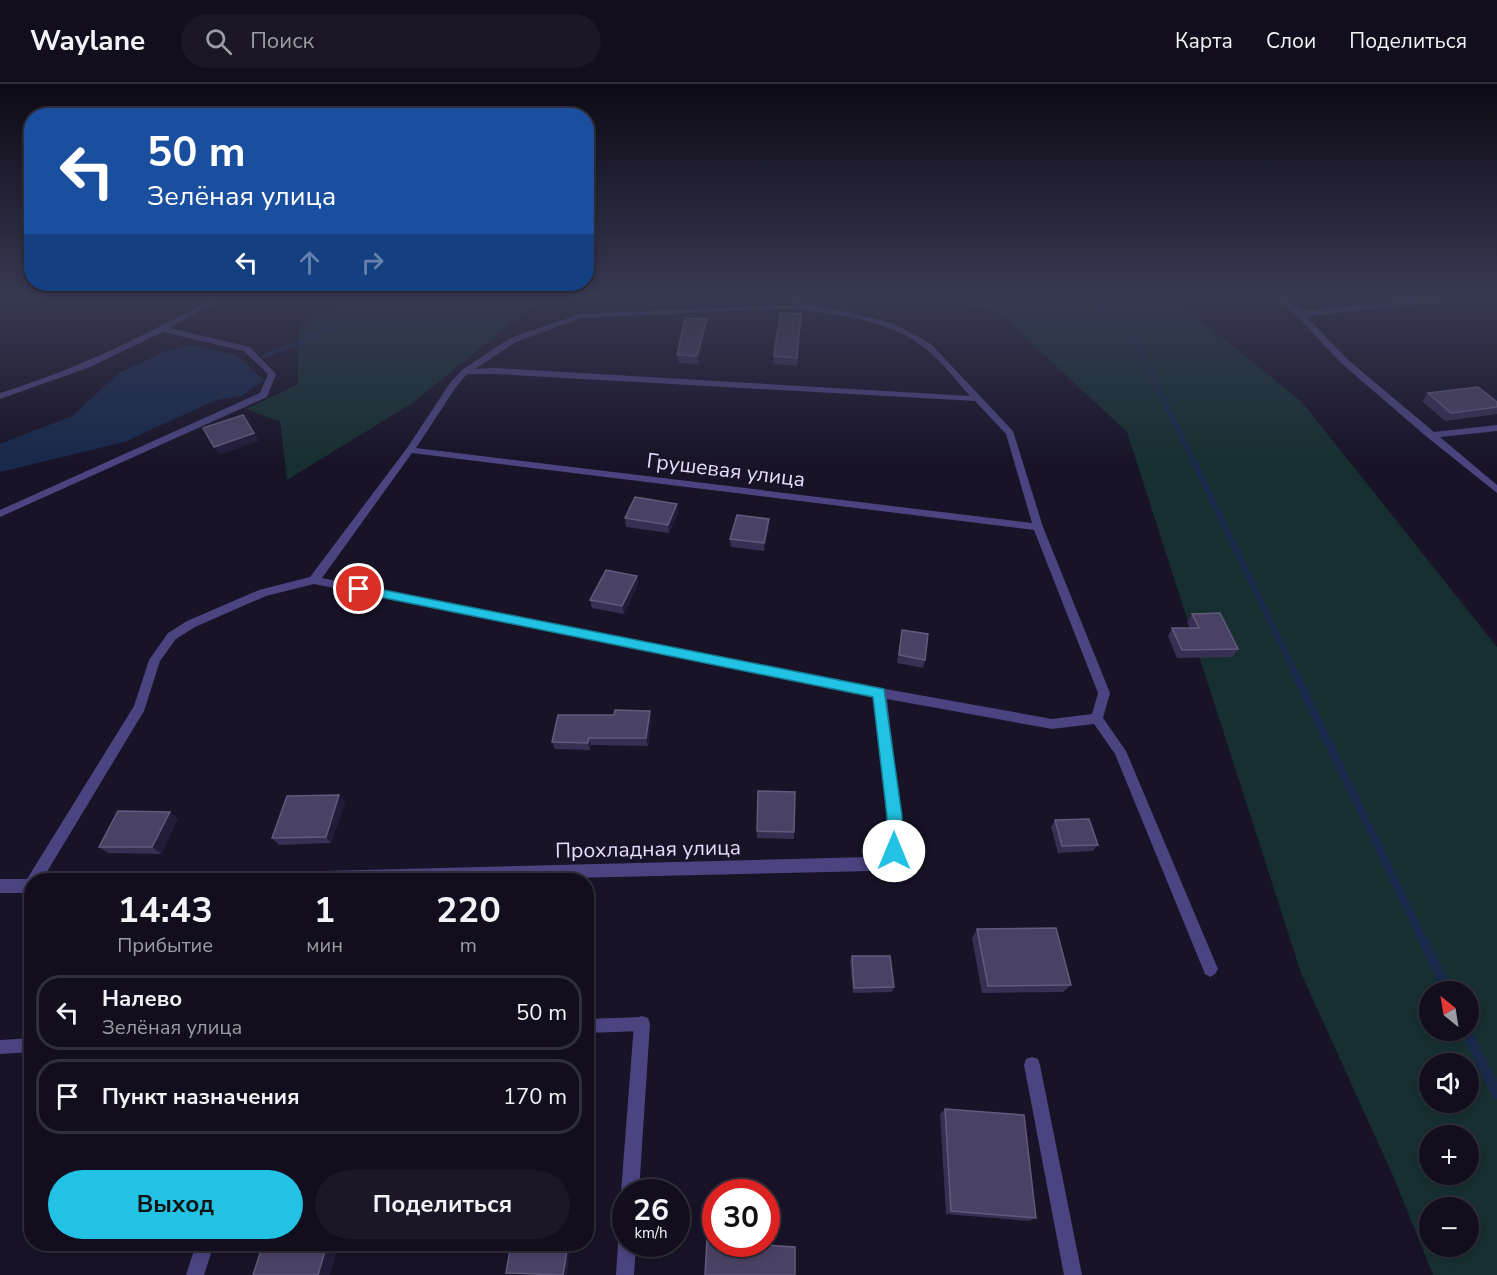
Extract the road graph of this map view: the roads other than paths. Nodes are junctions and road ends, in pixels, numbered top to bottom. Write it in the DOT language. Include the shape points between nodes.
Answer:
graph roads {
  1 [pos="115,352"];
  2 [pos="250,352"];
  3 [pos="496,352"];
  4 [pos="933,352"];
  5 [pos="1335,352"];
  6 [pos="465,372"];
  7 [pos="0,396"];
  8 [pos="978,399"];
  9 [pos="1497,428"];
  10 [pos="1430,435"];
  11 [pos="410,450"];
  12 [pos="1497,490"];
  13 [pos="0,514"];
  14 [pos="1038,526"];
  15 [pos="314,580"];
  16 [pos="880,693"];
  17 [pos="1097,718"];
  18 [pos="38,873"];
  19 [pos="517,873"];
  20 [pos="24,885"];
  21 [pos="0,886"];
  22 [pos="1210,969"];
  23 [pos="642,1024"];
  24 [pos="594,1026"];
  25 [pos="24,1046"];
  26 [pos="0,1047"];
  27 [pos="1032,1065"];
  28 [pos="631,1179"];
  29 [pos="203,1251"];
  30 [pos="626,1257"];
  31 [pos="195,1275"];
  32 [pos="625,1275"];
  33 [pos="1074,1275"];
  1 -- 7 [label="street" via="40,384"];
  2 -- 13 [label="street" via="272,374 264,395"];
  3 -- 6 [label="street"];
  4 -- 8 [label="street"];
  5 -- 10 [label="street"];
  6 -- 8 [label="street"];
  6 -- 11 [label="street"];
  8 -- 14 [label="street" via="1010,433"];
  9 -- 10 [label="street"];
  10 -- 12 [label="street"];
  11 -- 14 [label="street, Грушевая улица"];
  11 -- 15 [label="street"];
  14 -- 17 [label="street" via="1104,693"];
  15 -- 16 [label="street"];
  15 -- 18 [label="street" via="263,593 172,636 155,660 140,707"];
  16 -- 17 [label="street" via="1052,724"];
  16 -- 19 [label="street, Прохладная улица" via="894,816 894,851 871,864"];
  17 -- 22 [label="street" via="1120,751"];
  20 -- 21 [label="street"];
  23 -- 24 [label="lane"];
  23 -- 28 [label="street"];
  25 -- 26 [label="lane"];
  27 -- 33 [label="street"];
  29 -- 31 [label="street"];
  30 -- 32 [label="street"];
}
